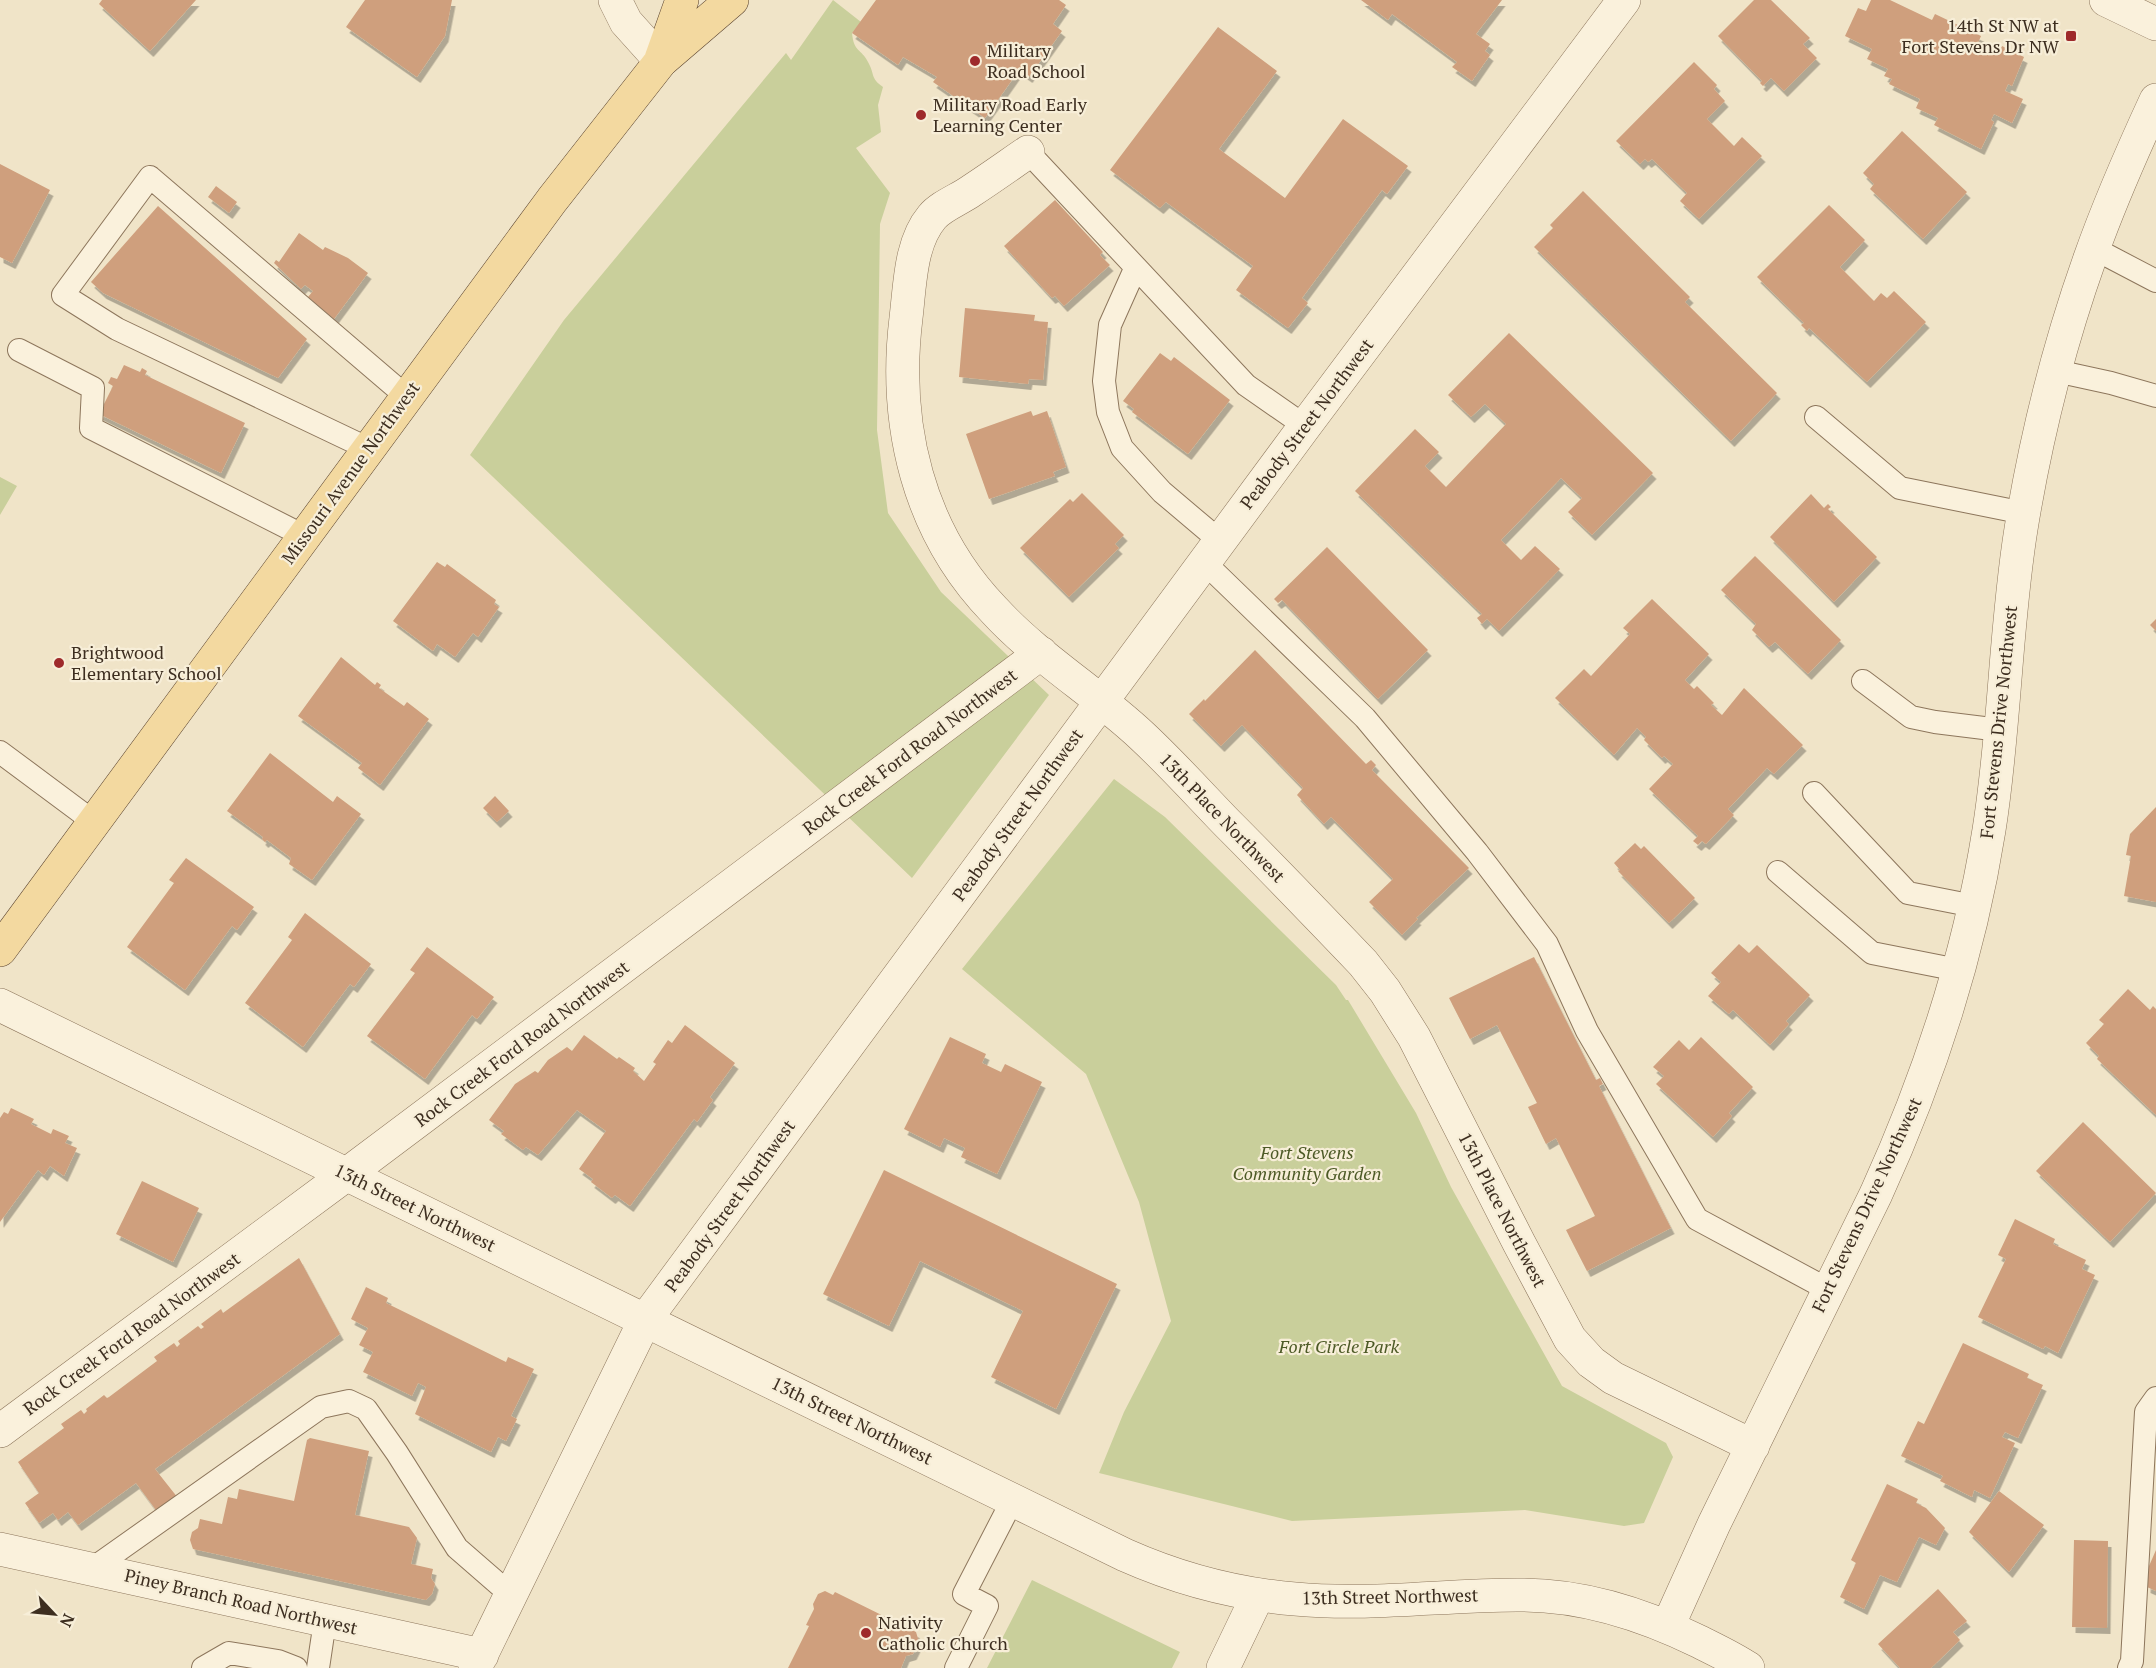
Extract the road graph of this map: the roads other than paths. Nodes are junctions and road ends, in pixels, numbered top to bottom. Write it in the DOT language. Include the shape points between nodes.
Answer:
graph roads {
  1 [pos="615,0"];
  2 [pos="682,0"];
  3 [pos="732,0"];
  4 [pos="1624,0"];
  5 [pos="2106,0"];
  6 [pos="2156,24"];
  7 [pos="661,61"];
  8 [pos="2156,100"];
  9 [pos="1028,152"];
  10 [pos="2093,248"];
  11 [pos="1135,269"];
  12 [pos="2156,281"];
  13 [pos="19,350"];
  14 [pos="2056,371"];
  15 [pos="2156,396"];
  16 [pos="407,397"];
  17 [pos="1816,417"];
  18 [pos="1305,426"];
  19 [pos="369,449"];
  20 [pos="2024,513"];
  21 [pos="304,537"];
  22 [pos="1212,551"];
  23 [pos="1041,653"];
  24 [pos="1863,681"];
  25 [pos="1102,702"];
  26 [pos="2000,730"];
  27 [pos="0,752"];
  28 [pos="1814,793"];
  29 [pos="94,822"];
  30 [pos="1778,872"];
  31 [pos="1974,906"];
  32 [pos="0,950"];
  33 [pos="1958,970"];
  34 [pos="0,1005"];
  35 [pos="347,1174"];
  36 [pos="1829,1290"];
  37 [pos="645,1320"];
  38 [pos="2156,1398"];
  39 [pos="0,1431"];
  40 [pos="1753,1446"];
  41 [pos="1013,1499"];
  42 [pos="0,1549"];
  43 [pos="92,1569"];
  44 [pos="511,1595"];
  45 [pos="1258,1595"];
  46 [pos="325,1621"];
  47 [pos="1668,1626"];
  48 [pos="484,1664"];
  49 [pos="203,1668"];
  50 [pos="296,1668"];
  51 [pos="318,1668"];
  52 [pos="956,1668"];
  53 [pos="1223,1668"];
  54 [pos="1748,1668"];
  55 [pos="2128,1668"];
  1 -- 7 [label="street" via="626,22"];
  2 -- 7 [label="main road"];
  3 -- 7 [label="main road"];
  4 -- 18 [label="street, Peabody Street Northwest"];
  5 -- 6 [label="street"];
  7 -- 16 [label="main road, Missouri Avenue Northwest" via="552,200"];
  8 -- 10 [label="street, Fort Stevens Drive Northwest"];
  9 -- 11 [label="lane"];
  9 -- 23 [label="street, 13th Place Northwest" via="932,216 920,238 913,264 903,380 912,463 926,507 970,582 994,611"];
  10 -- 12 [label="lane"];
  10 -- 14 [label="street, Fort Stevens Drive Northwest"];
  11 -- 18 [label="lane" via="1246,385"];
  11 -- 22 [label="lane" via="1110,325 1104,381 1108,412 1122,448"];
  13 -- 21 [label="lane" via="93,388 91,428"];
  14 -- 15 [label="lane"];
  14 -- 20 [label="street, Fort Stevens Drive Northwest"];
  16 -- 19 [label="main road, Missouri Avenue Northwest"];
  16 -- 19 [label="lane" via="150,177 63,295 117,329"];
  17 -- 20 [label="lane" via="1900,488"];
  18 -- 22 [label="street, Peabody Street Northwest"];
  19 -- 21 [label="main road, Missouri Avenue Northwest"];
  20 -- 26 [label="street, Fort Stevens Drive Northwest"];
  21 -- 29 [label="main road, Missouri Avenue Northwest"];
  22 -- 25 [label="street, Peabody Street Northwest"];
  22 -- 36 [label="lane" via="1365,718 1477,852 1547,944 1587,1031 1697,1219"];
  23 -- 25 [label="street, 13th Place Northwest"];
  23 -- 35 [label="street, Rock Creek Ford Road Northwest"];
  24 -- 26 [label="lane" via="1911,717"];
  25 -- 37 [label="street, Peabody Street Northwest"];
  25 -- 40 [label="street, 13th Place Northwest" via="1155,748 1338,936 1384,991 1423,1052 1570,1339 1613,1378"];
  26 -- 31 [label="street, Fort Stevens Drive Northwest" via="1989,831"];
  27 -- 29 [label="lane"];
  28 -- 31 [label="lane" via="1908,893"];
  29 -- 32 [label="main road, Missouri Avenue Northwest"];
  30 -- 33 [label="lane" via="1872,953"];
  31 -- 33 [label="street, Fort Stevens Drive Northwest"];
  33 -- 36 [label="street, Fort Stevens Drive Northwest" via="1931,1058 1896,1149"];
  34 -- 35 [label="street, 13th Street Northwest"];
  35 -- 37 [label="street, 13th Street Northwest"];
  35 -- 39 [label="street, Rock Creek Ford Road Northwest"];
  36 -- 40 [label="street, Fort Stevens Drive Northwest"];
  37 -- 41 [label="street, 13th Street Northwest"];
  37 -- 44 [label="street, Peabody Street Northwest"];
  38 -- 55 [label="lane" via="2146,1412 2132,1660"];
  40 -- 47 [label="street, Fort Stevens Drive Northwest"];
  41 -- 45 [label="street, 13th Street Northwest" via="1164,1571"];
  41 -- 52 [label="lane" via="964,1594 987,1606"];
  42 -- 43 [label="street, Piney Branch Road Northwest"];
  43 -- 44 [label="lane" via="321,1407 349,1401 366,1409 457,1548"];
  43 -- 46 [label="street, Piney Branch Road Northwest"];
  44 -- 48 [label="street, Peabody Street Northwest"];
  45 -- 47 [label="street, 13th Street Northwest" via="1350,1601 1536,1595 1603,1605"];
  45 -- 53 [label="street"];
  46 -- 48 [label="street, Piney Branch Road Northwest"];
  46 -- 51 [label="lane"];
  47 -- 54 [label="street, 13th Street Northwest"];
  49 -- 50 [label="lane" via="229,1653"];
}
